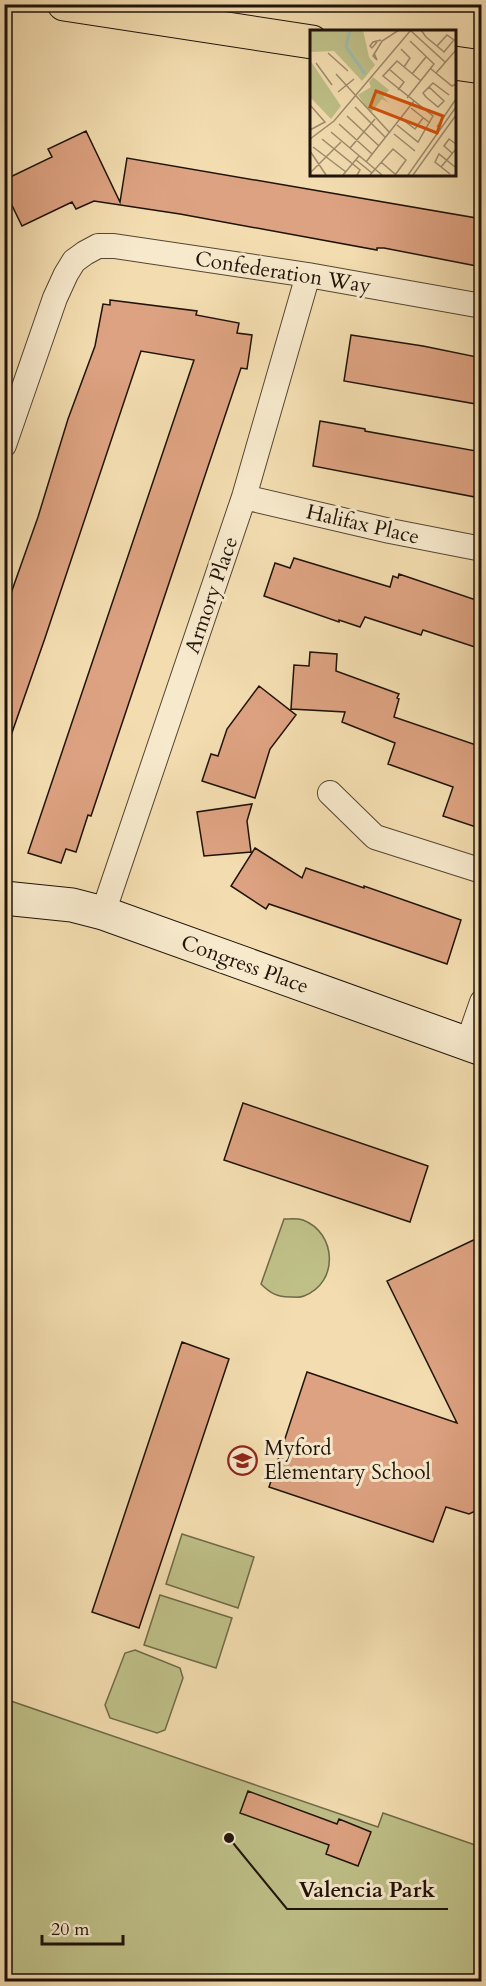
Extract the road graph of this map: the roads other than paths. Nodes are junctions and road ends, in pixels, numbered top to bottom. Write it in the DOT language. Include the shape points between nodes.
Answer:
graph roads {
  1 [pos="64,4"];
  2 [pos="310,42"];
  3 [pos="456,63"];
  4 [pos="482,67"];
  5 [pos="308,274"];
  6 [pos="482,306"];
  7 [pos="4,445"];
  8 [pos="244,497"];
  9 [pos="482,549"];
  10 [pos="330,793"];
  11 [pos="482,871"];
  12 [pos="4,898"];
  13 [pos="103,913"];
  14 [pos="482,1002"];
  15 [pos="474,1047"];
  1 -- 2 [label="highway"];
  3 -- 4 [label="highway"];
  5 -- 6 [label="street, Confederation Way"];
  5 -- 7 [label="street, Confederation Way" via="114,246 98,246 85,253 74,261 55,298"];
  5 -- 8 [label="street, Armory Place"];
  8 -- 9 [label="street, Halifax Place"];
  8 -- 13 [label="street, Armory Place"];
  10 -- 11 [label="street" via="375,837"];
  12 -- 13 [label="street, Congress Place" via="72,905"];
  13 -- 15 [label="street, Congress Place"];
  14 -- 15 [label="street"];
}
